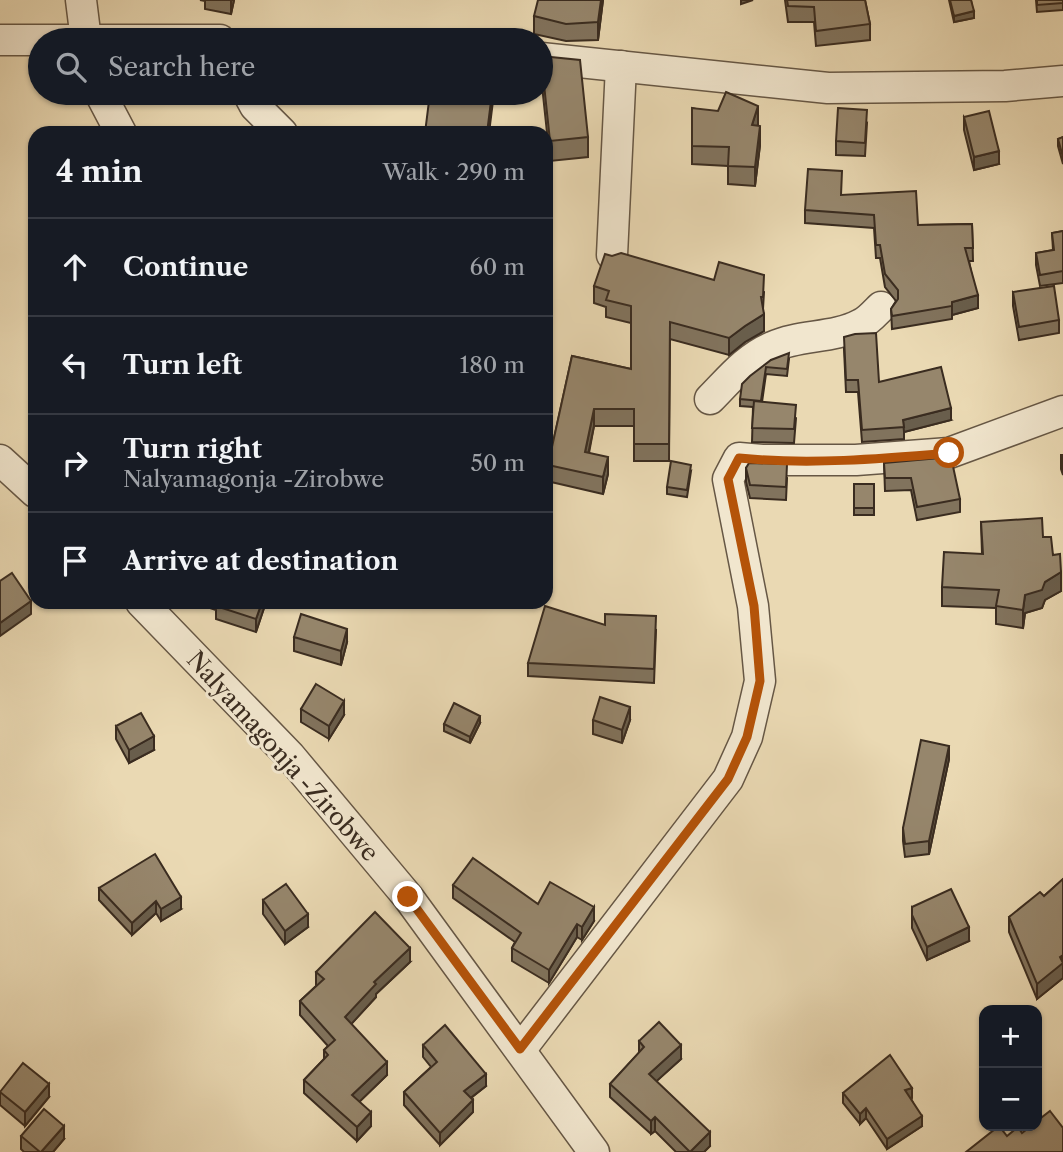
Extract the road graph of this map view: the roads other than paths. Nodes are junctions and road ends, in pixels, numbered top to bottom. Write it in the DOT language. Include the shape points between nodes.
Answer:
graph roads {
  1 [pos="81,0"];
  2 [pos="84,28"];
  3 [pos="0,40"];
  4 [pos="28,40"];
  5 [pos="553,59"];
  6 [pos="621,66"];
  7 [pos="1063,81"];
  8 [pos="106,105"];
  9 [pos="255,105"];
  10 [pos="117,126"];
  11 [pos="275,126"];
  12 [pos="612,255"];
  13 [pos="881,307"];
  14 [pos="710,399"];
  15 [pos="1063,411"];
  16 [pos="0,460"];
  17 [pos="28,486"];
  18 [pos="148,609"];
  19 [pos="520,1049"];
  20 [pos="594,1152"];
  1 -- 2 [label="street"];
  3 -- 4 [label="street"];
  5 -- 6 [label="street"];
  6 -- 7 [label="street" via="828,88"];
  6 -- 12 [label="street"];
  8 -- 10 [label="street"];
  9 -- 11 [label="street"];
  13 -- 14 [label="street" via="863,324 798,338 749,359"];
  15 -- 19 [label="street" via="949,453 856,460 739,458 728,479 754,606 760,681 747,737 728,779"];
  16 -- 17 [label="street"];
  18 -- 19 [label="street, Nalyamagonja -Zirobwe" via="298,766 408,897"];
  19 -- 20 [label="street, Nalyamagonja -Zirobwe"];
}
